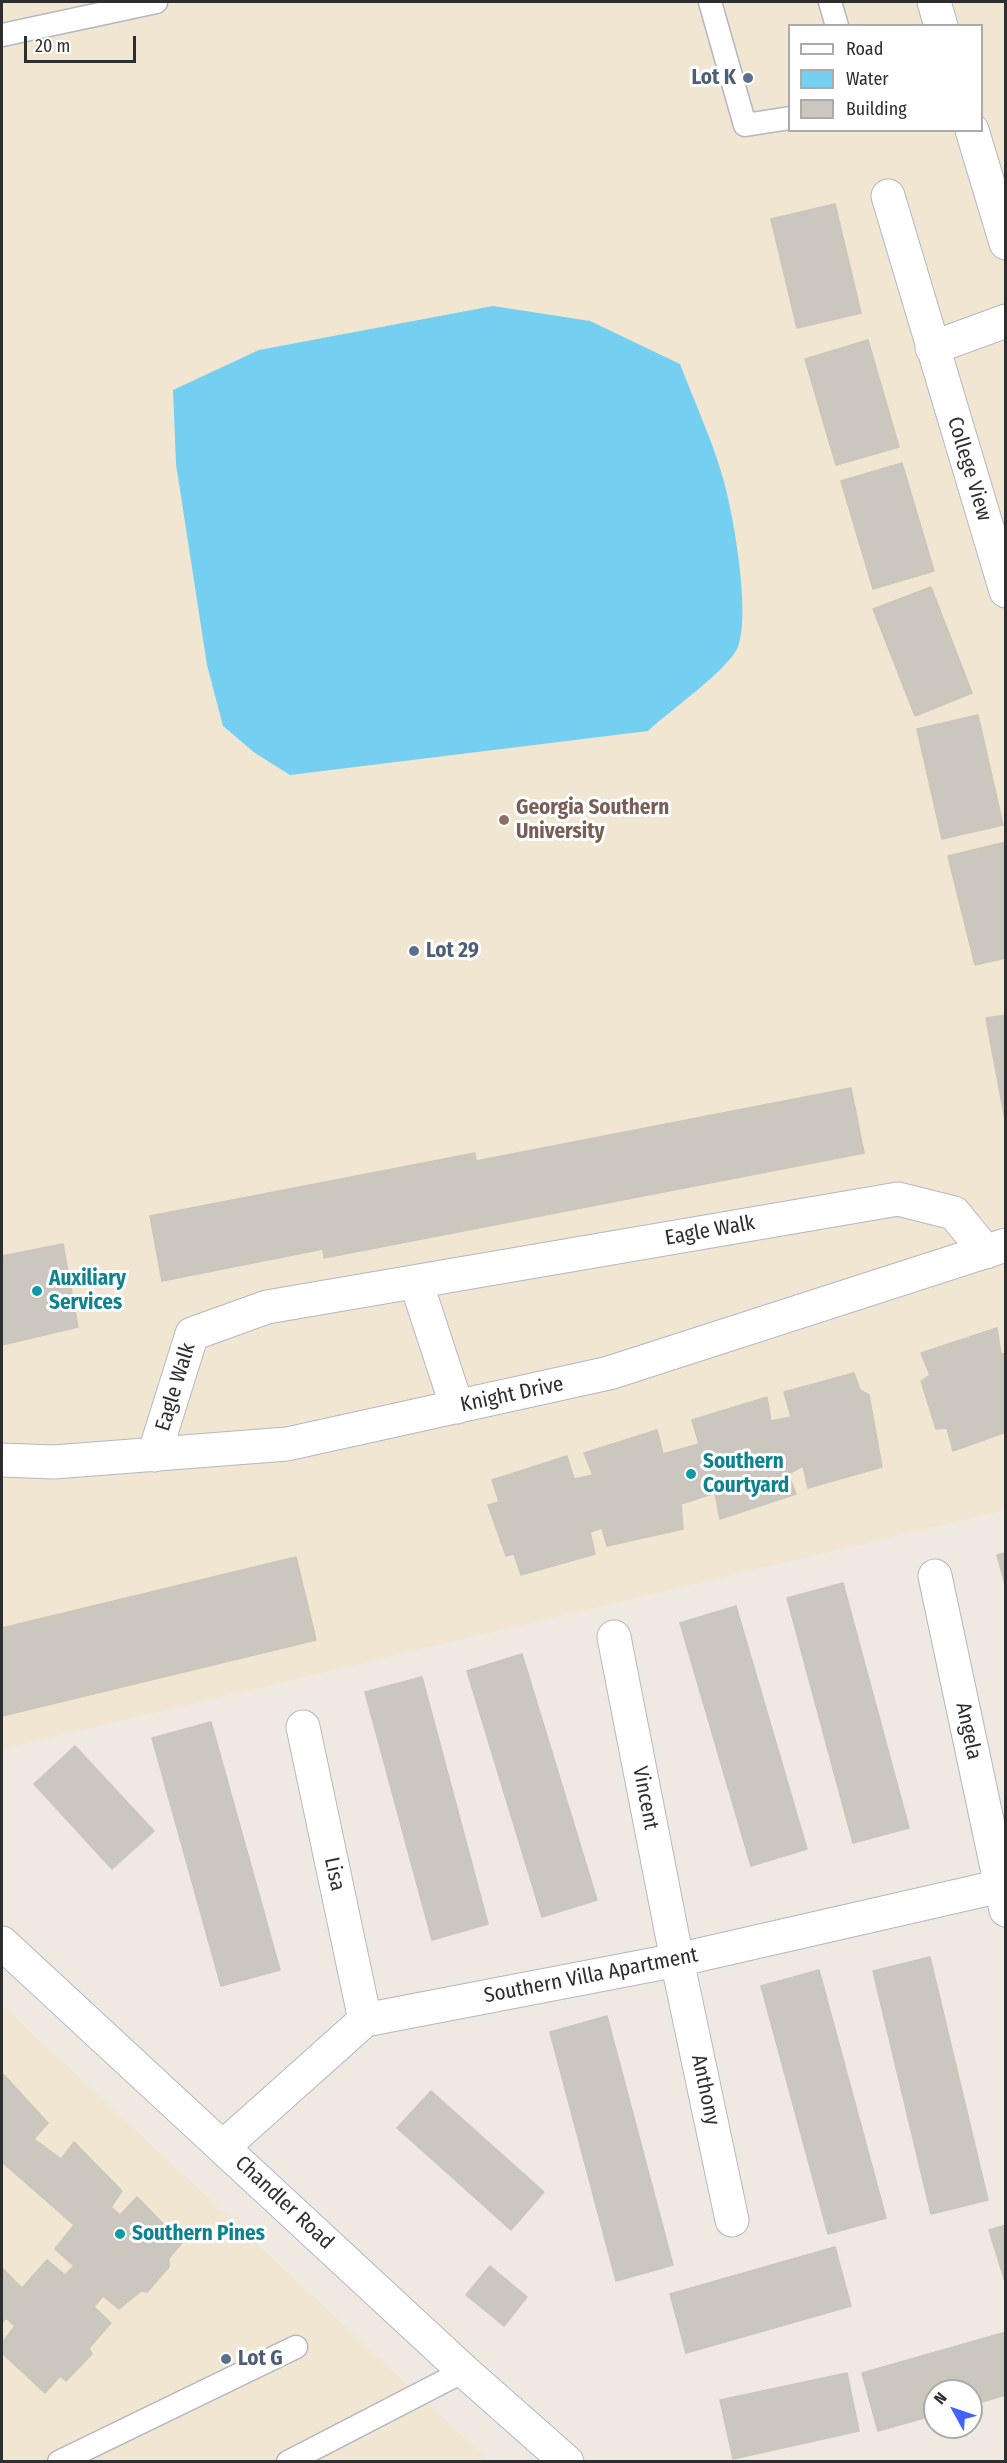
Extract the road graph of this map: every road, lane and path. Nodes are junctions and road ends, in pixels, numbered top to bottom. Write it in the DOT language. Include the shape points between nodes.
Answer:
graph roads {
  1 [pos="156,2"];
  2 [pos="710,2"];
  3 [pos="830,2"];
  4 [pos="934,2"];
  5 [pos="836,24"];
  6 [pos="940,24"];
  7 [pos="2,35"];
  8 [pos="788,118"];
  9 [pos="973,132"];
  10 [pos="888,196"];
  11 [pos="1005,243"];
  12 [pos="1005,321"];
  13 [pos="932,348"];
  14 [pos="1005,591"];
  15 [pos="995,1249"];
  16 [pos="416,1282"];
  17 [pos="457,1407"];
  18 [pos="154,1455"];
  19 [pos="2,1460"];
  20 [pos="935,1576"];
  21 [pos="614,1637"];
  22 [pos="303,1727"];
  23 [pos="1003,1898"];
  24 [pos="2,1942"];
  25 [pos="677,1960"];
  26 [pos="365,2020"];
  27 [pos="223,2147"];
  28 [pos="732,2220"];
  29 [pos="296,2347"];
  30 [pos="464,2371"];
  31 [pos="59,2462"];
  32 [pos="288,2462"];
  33 [pos="567,2462"];
  1 -- 7 [label="lane"];
  2 -- 8 [label="lane" via="745,125"];
  3 -- 5 [label="lane"];
  4 -- 6 [label="street"];
  9 -- 11 [label="street"];
  10 -- 13 [label="street, College View"];
  12 -- 13 [label="street"];
  13 -- 14 [label="street, College View"];
  15 -- 16 [label="street, Eagle Walk" via="954,1213 898,1199"];
  15 -- 17 [label="street, Knight Drive" via="609,1373"];
  16 -- 17 [label="street"];
  16 -- 18 [label="street, Eagle Walk" via="267,1307 192,1334"];
  17 -- 18 [label="street, Knight Drive" via="287,1444"];
  18 -- 19 [label="street, Knight Drive" via="54,1462"];
  20 -- 23 [label="street, Angela"];
  21 -- 25 [label="street, Vincent"];
  22 -- 26 [label="street, Lisa"];
  23 -- 25 [label="street, Southern Villa Apartment"];
  24 -- 27 [label="street, Chandler Road"];
  25 -- 26 [label="street, Southern Villa Apartment"];
  25 -- 28 [label="street, Anthony"];
  26 -- 27 [label="street"];
  27 -- 30 [label="street, Chandler Road"];
  29 -- 31 [label="lane"];
  30 -- 32 [label="lane"];
  30 -- 33 [label="street, Chandler Road"];
}
